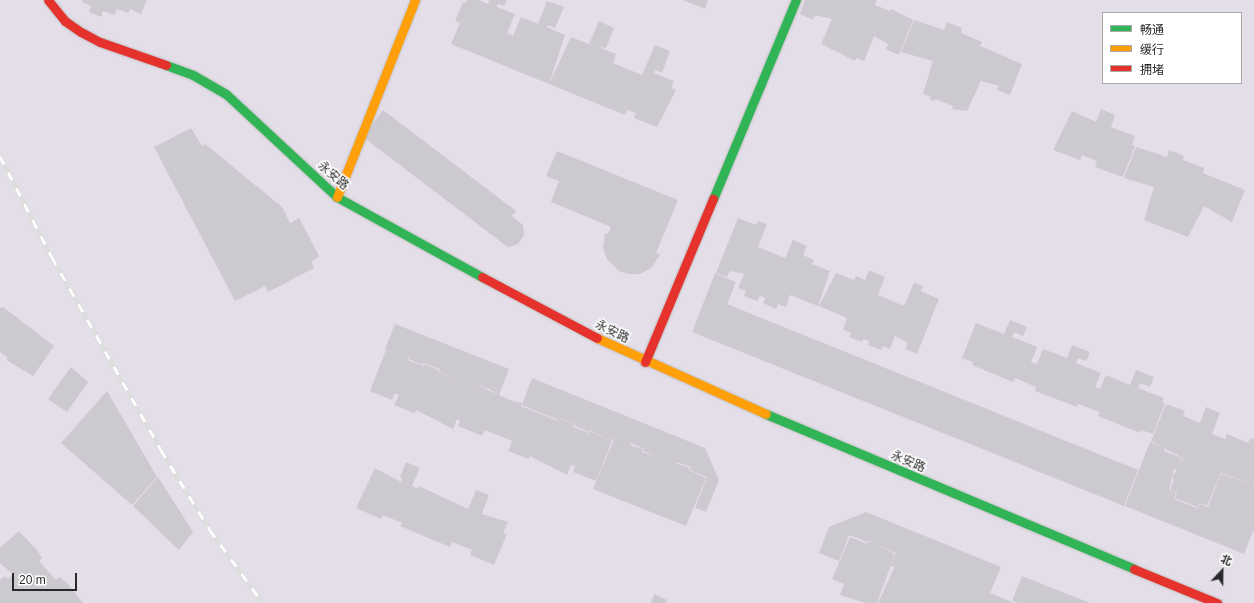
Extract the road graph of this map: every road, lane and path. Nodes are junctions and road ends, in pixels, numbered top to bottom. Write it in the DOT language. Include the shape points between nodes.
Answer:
graph roads {
  1 [pos="48,0"];
  2 [pos="415,0"];
  3 [pos="796,0"];
  4 [pos="337,197"];
  5 [pos="645,362"];
  6 [pos="1217,603"];
  1 -- 4 [label="street, 永安路" via="65,21 100,42 193,75 226,94"];
  2 -- 4 [label="street"];
  3 -- 5 [label="street"];
  4 -- 5 [label="street, 永安路" via="582,331"];
  5 -- 6 [label="street, 永安路" via="966,500"];
}
